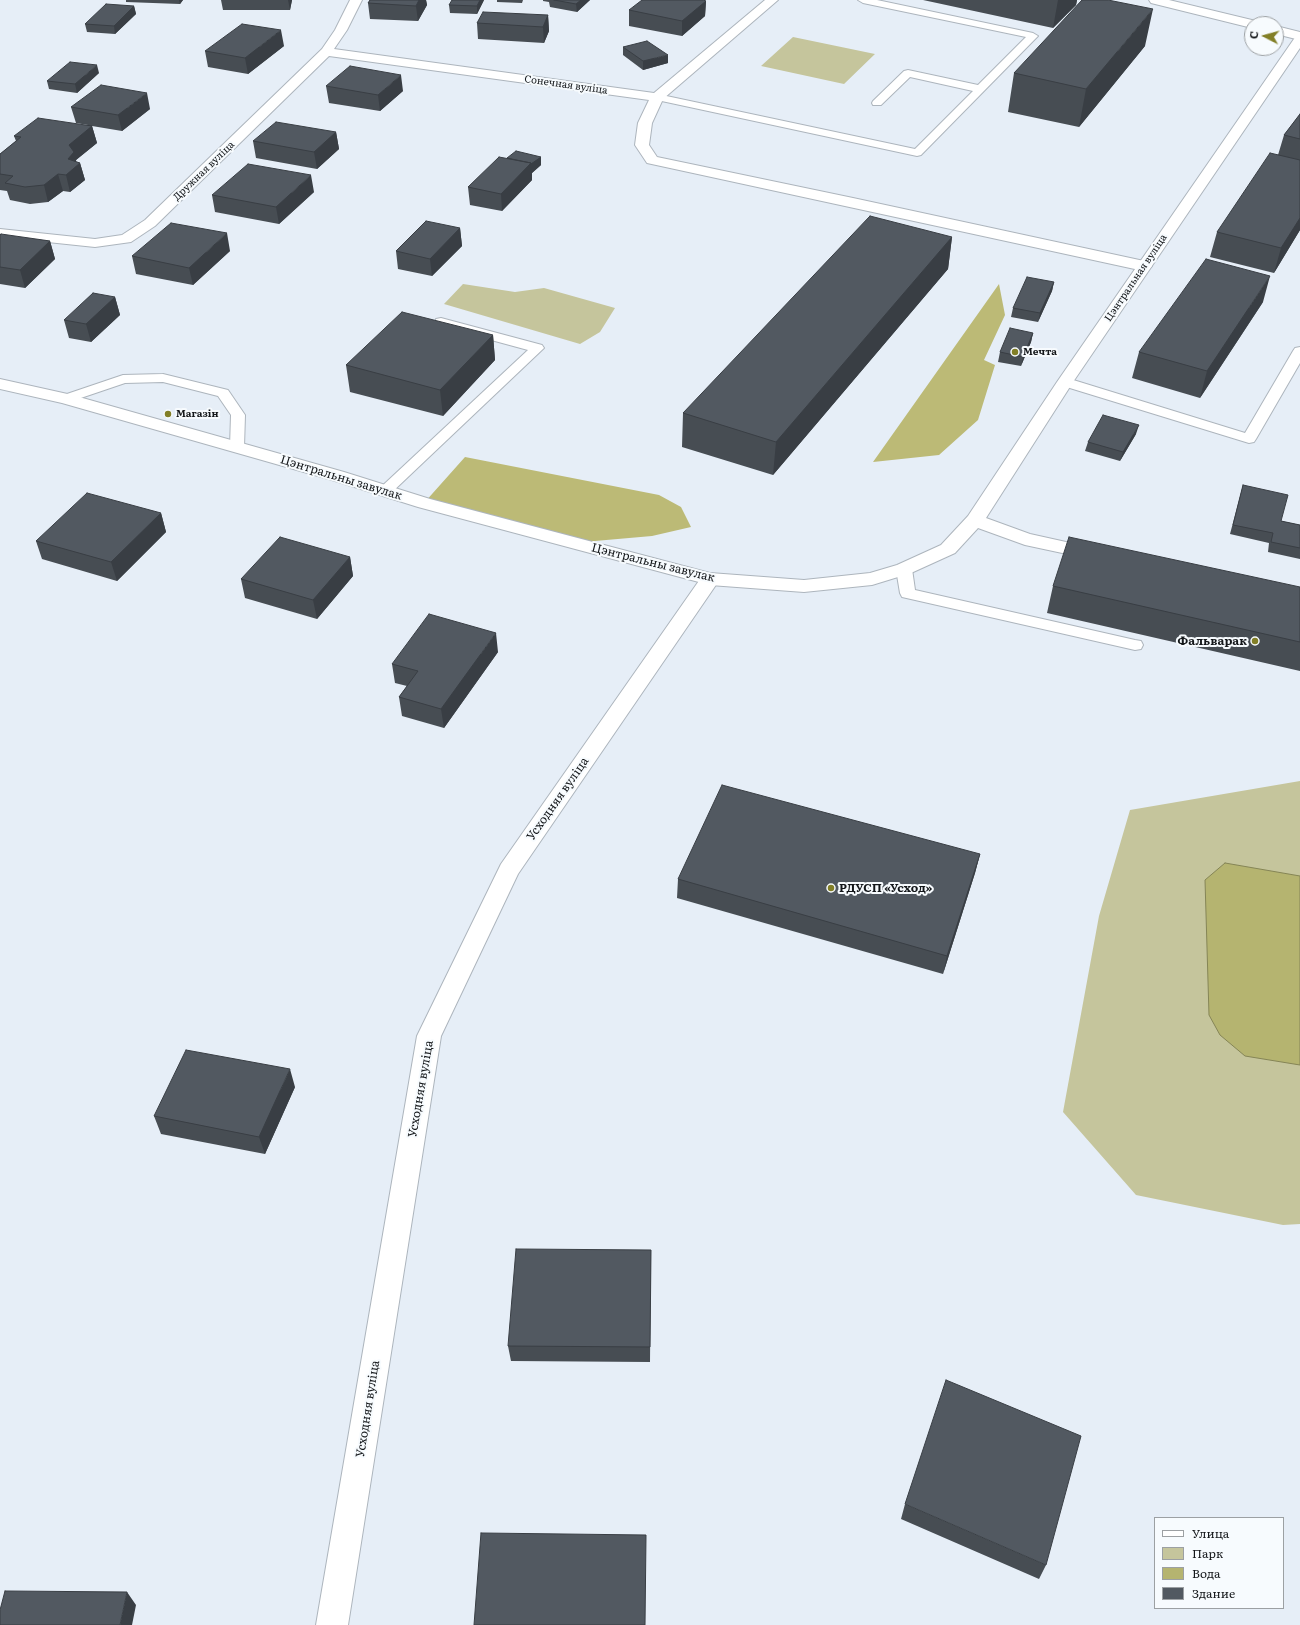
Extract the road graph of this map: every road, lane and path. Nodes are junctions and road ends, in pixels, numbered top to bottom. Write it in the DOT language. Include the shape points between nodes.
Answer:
graph roads {
  1 [pos="356,0"];
  2 [pos="772,0"];
  3 [pos="863,0"];
  4 [pos="1155,0"];
  5 [pos="1244,22"];
  6 [pos="1284,32"];
  7 [pos="1300,36"];
  8 [pos="1300,39"];
  9 [pos="326,52"];
  10 [pos="980,89"];
  11 [pos="657,97"];
  12 [pos="877,103"];
  13 [pos="0,233"];
  14 [pos="1144,266"];
  15 [pos="441,322"];
  16 [pos="1300,351"];
  17 [pos="1065,382"];
  18 [pos="0,384"];
  19 [pos="66,399"];
  20 [pos="237,447"];
  21 [pos="385,491"];
  22 [pos="975,520"];
  23 [pos="1109,556"];
  24 [pos="904,569"];
  25 [pos="710,579"];
  26 [pos="1135,645"];
  27 [pos="332,1625"];
  1 -- 9 [label="street, Дружная вуліца"];
  2 -- 11 [label="street"];
  3 -- 10 [label="lane" via="1033,36"];
  4 -- 5 [label="street"];
  6 -- 7 [label="street"];
  8 -- 14 [label="street, Цэнтральная вуліца"];
  9 -- 11 [label="street, Сонечная вуліца"];
  9 -- 13 [label="street, Дружная вуліца" via="150,223 126,239 95,243"];
  10 -- 11 [label="lane" via="917,153"];
  10 -- 12 [label="lane" via="908,73"];
  11 -- 14 [label="street" via="645,124 642,145 652,160"];
  14 -- 17 [label="street, Цэнтральная вуліца"];
  15 -- 21 [label="lane" via="537,348"];
  16 -- 17 [label="lane" via="1249,439"];
  17 -- 22 [label="street, Цэнтральная вуліца"];
  18 -- 19 [label="street, Цэнтральны завулак"];
  19 -- 20 [label="street, Цэнтральны завулак"];
  19 -- 20 [label="lane" via="123,379 163,378 223,393 238,415"];
  20 -- 21 [label="street, Цэнтральны завулак"];
  21 -- 25 [label="street, Цэнтральны завулак"];
  22 -- 23 [label="street" via="1025,539"];
  22 -- 24 [label="street, Цэнтральны завулак" via="948,549"];
  24 -- 25 [label="street, Цэнтральны завулак" via="872,579 804,586"];
  24 -- 26 [label="lane" via="908,593"];
  25 -- 27 [label="street, Усходняя вуліца" via="509,870 429,1036"];
}
